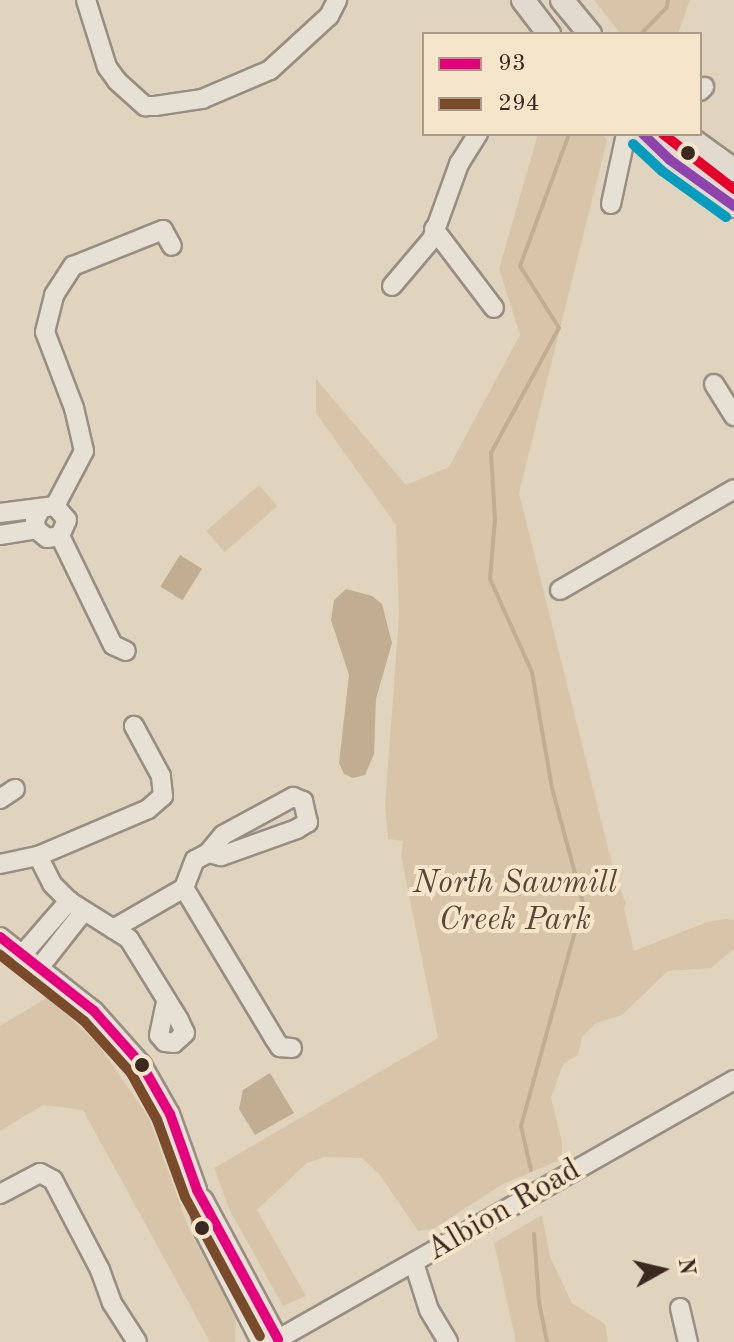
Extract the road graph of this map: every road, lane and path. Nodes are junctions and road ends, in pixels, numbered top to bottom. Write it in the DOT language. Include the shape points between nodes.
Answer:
graph roads {
  1 [pos="86,0"];
  2 [pos="337,0"];
  3 [pos="523,0"];
  4 [pos="562,0"];
  5 [pos="547,32"];
  6 [pos="588,32"];
  7 [pos="477,136"];
  8 [pos="626,136"];
  9 [pos="649,136"];
  10 [pos="687,136"];
  11 [pos="734,170"];
  12 [pos="611,204"];
  13 [pos="734,206"];
  14 [pos="434,229"];
  15 [pos="168,238"];
  16 [pos="392,286"];
  17 [pos="494,308"];
  18 [pos="714,384"];
  19 [pos="734,416"];
  20 [pos="734,489"];
  21 [pos="48,508"];
  22 [pos="0,513"];
  23 [pos="36,529"];
  24 [pos="0,535"];
  25 [pos="60,536"];
  26 [pos="560,590"];
  27 [pos="126,651"];
  28 [pos="134,726"];
  29 [pos="208,853"];
  30 [pos="38,856"];
  31 [pos="0,864"];
  32 [pos="184,888"];
  33 [pos="76,906"];
  34 [pos="113,929"];
  35 [pos="0,937"];
  36 [pos="22,955"];
  37 [pos="39,968"];
  38 [pos="166,1001"];
  39 [pos="292,1048"];
  40 [pos="734,1080"];
  41 [pos="0,1194"];
  42 [pos="414,1263"];
  43 [pos="680,1308"];
  44 [pos="304,1334"];
  45 [pos="271,1341"];
  46 [pos="137,1342"];
  47 [pos="448,1342"];
  48 [pos="688,1342"];
  1 -- 2 [label="street" via="107,67 145,106 202,99 270,70 329,16"];
  3 -- 5 [label="main road"];
  4 -- 6 [label="main road"];
  7 -- 14 [label="street" via="459,164"];
  8 -- 12 [label="street"];
  9 -- 13 [label="main road"];
  10 -- 11 [label="main road"];
  14 -- 16 [label="street"];
  14 -- 17 [label="street"];
  15 -- 21 [label="street" via="73,266 54,295 45,332 84,451"];
  18 -- 19 [label="street"];
  20 -- 26 [label="street"];
  21 -- 22 [label="street"];
  21 -- 23 [label="street" via="35,519"];
  21 -- 25 [label="street" via="67,520"];
  23 -- 24 [label="street"];
  23 -- 25 [label="street" via="47,538"];
  25 -- 27 [label="street" via="113,645"];
  28 -- 30 [label="street" via="161,776 163,796 148,809"];
  29 -- 29 [label="street" via="221,856 297,829 308,822 303,801 293,797 223,835"];
  29 -- 32 [label="street" via="195,860"];
  30 -- 31 [label="street"];
  30 -- 33 [label="street" via="52,884"];
  32 -- 34 [label="street"];
  32 -- 39 [label="street" via="280,1047"];
  33 -- 34 [label="street"];
  33 -- 36 [label="street"];
  33 -- 37 [label="street"];
  34 -- 38 [label="street" via="129,939"];
  35 -- 36 [label="street"];
  36 -- 37 [label="street"];
  37 -- 45 [label="street" via="94,1011 142,1065 170,1114 197,1190"];
  40 -- 42 [label="street, Albion Road"];
  41 -- 46 [label="street" via="40,1173 53,1180 112,1303"];
  42 -- 44 [label="street, Albion Road"];
  42 -- 47 [label="street" via="429,1310"];
  43 -- 48 [label="street"];
  44 -- 45 [label="street, Albion Road"];
}
